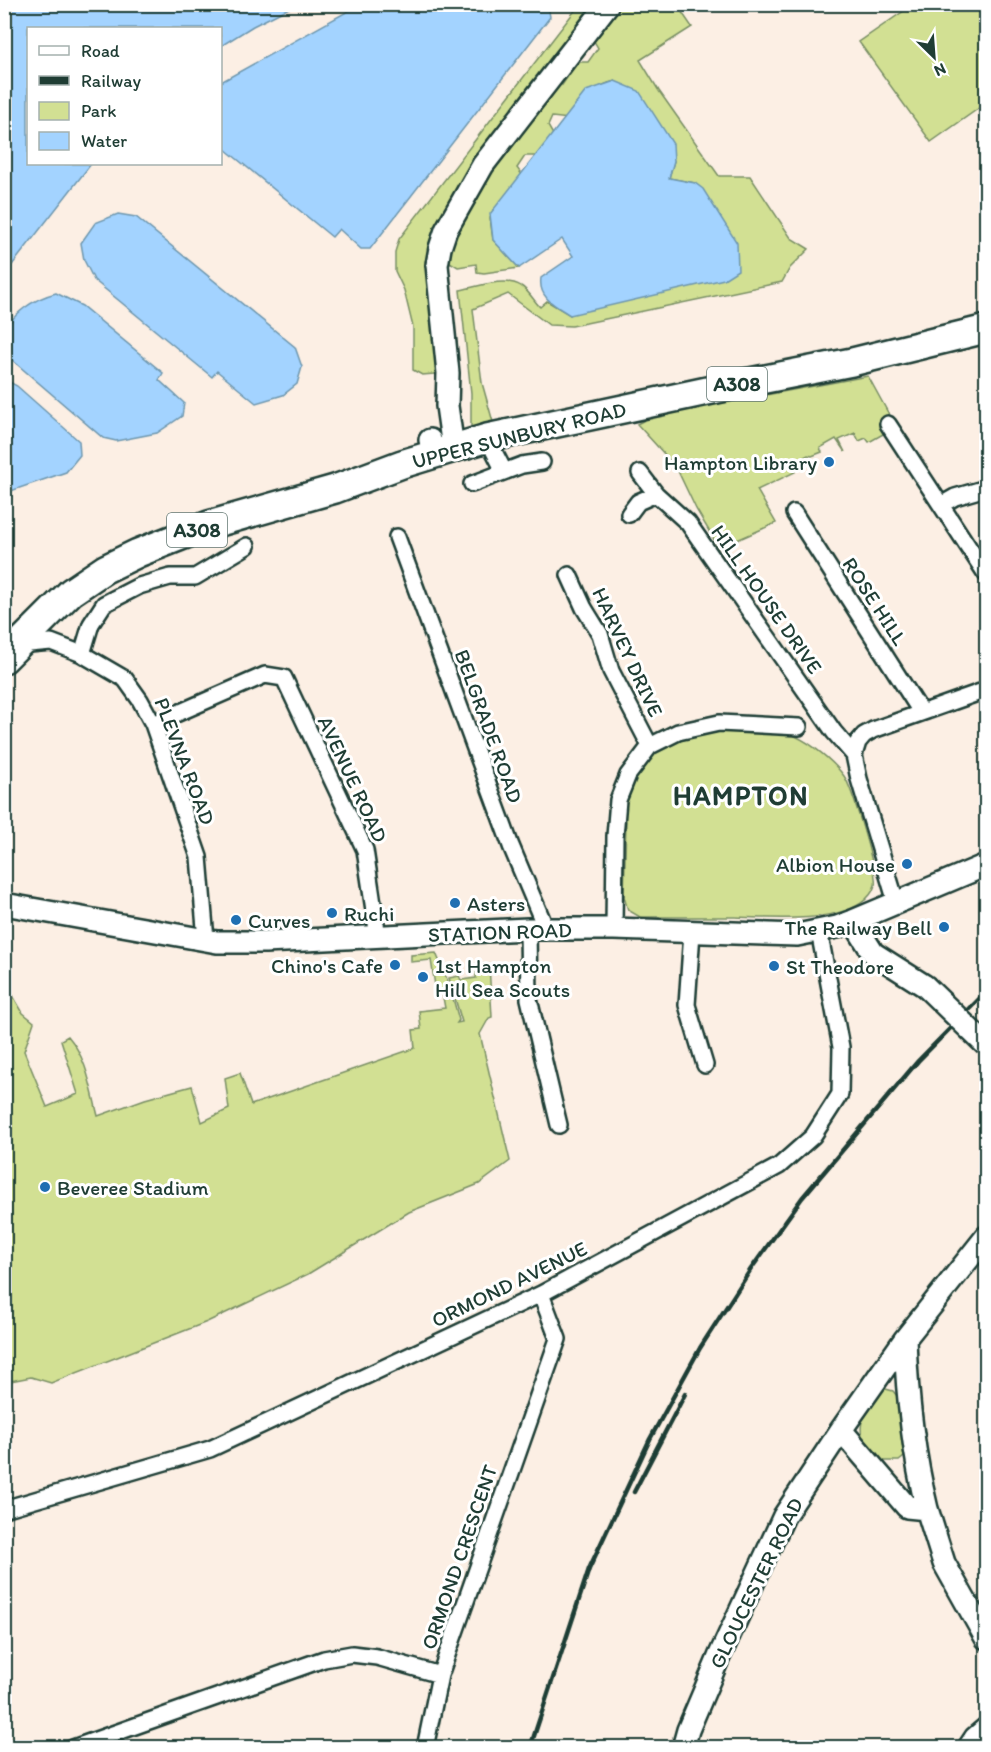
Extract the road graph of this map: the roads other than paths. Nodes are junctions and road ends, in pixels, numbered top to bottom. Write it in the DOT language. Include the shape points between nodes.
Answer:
graph roads {
  1 [pos="608,4"];
  2 [pos="987,329"];
  3 [pos="888,424"];
  4 [pos="487,438"];
  5 [pos="441,444"];
  6 [pos="542,462"];
  7 [pos="504,471"];
  8 [pos="640,472"];
  9 [pos="472,484"];
  10 [pos="987,488"];
  11 [pos="656,494"];
  12 [pos="941,505"];
  13 [pos="794,513"];
  14 [pos="629,514"];
  15 [pos="397,537"];
  16 [pos="247,546"];
  17 [pos="987,574"];
  18 [pos="569,575"];
  19 [pos="10,651"];
  20 [pos="82,654"];
  21 [pos="987,690"];
  22 [pos="921,712"];
  23 [pos="153,724"];
  24 [pos="800,727"];
  25 [pos="650,746"];
  26 [pos="854,755"];
  27 [pos="987,865"];
  28 [pos="896,902"];
  29 [pos="4,904"];
  30 [pos="853,921"];
  31 [pos="537,929"];
  32 [pos="614,929"];
  33 [pos="819,931"];
  34 [pos="692,932"];
  35 [pos="378,937"];
  36 [pos="206,940"];
  37 [pos="987,1045"];
  38 [pos="705,1065"];
  39 [pos="559,1125"];
  40 [pos="987,1237"];
  41 [pos="541,1294"];
  42 [pos="905,1339"];
  43 [pos="841,1430"];
  44 [pos="4,1509"];
  45 [pos="927,1509"];
  46 [pos="987,1638"];
  47 [pos="440,1675"];
  48 [pos="987,1725"];
  49 [pos="73,1748"];
  50 [pos="425,1748"];
  51 [pos="683,1748"];
  52 [pos="965,1748"];
  1 -- 5 [label="street" via="483,165 446,230 437,266 448,373"];
  2 -- 4 [label="highway, UPPER SUNBURY ROAD / A308" via="852,362"];
  3 -- 12 [label="street"];
  4 -- 5 [label="highway, UPPER SUNBURY ROAD / A308"];
  4 -- 7 [label="street"];
  5 -- 19 [label="highway, UPPER SUNBURY ROAD / A308" via="411,462 336,489 209,525 138,553 71,592"];
  6 -- 7 [label="street"];
  7 -- 9 [label="street"];
  8 -- 11 [label="street, HILL HOUSE DRIVE"];
  10 -- 12 [label="street"];
  11 -- 14 [label="street" via="638,502"];
  11 -- 26 [label="street, HILL HOUSE DRIVE" via="688,523"];
  12 -- 17 [label="street"];
  13 -- 22 [label="street, ROSE HILL"];
  15 -- 31 [label="street, BELGRADE ROAD" via="511,846"];
  16 -- 20 [label="street" via="195,577 170,577 139,586 104,604 91,624"];
  18 -- 25 [label="street, HARVEY DRIVE" via="600,634 611,671"];
  19 -- 20 [label="street, PLEVNA ROAD" via="51,642"];
  20 -- 23 [label="street, PLEVNA ROAD" via="125,679"];
  21 -- 22 [label="street"];
  22 -- 26 [label="street" via="864,735"];
  23 -- 35 [label="street, AVENUE ROAD" via="265,675 284,678 365,850"];
  23 -- 36 [label="street, PLEVNA ROAD" via="199,857"];
  24 -- 25 [label="street" via="719,723 678,732"];
  25 -- 32 [label="street" via="628,775 618,800"];
  26 -- 28 [label="street"];
  27 -- 28 [label="street, STATION ROAD"];
  28 -- 30 [label="street, STATION ROAD"];
  29 -- 36 [label="street, STATION ROAD"];
  30 -- 33 [label="street, STATION ROAD"];
  30 -- 37 [label="street, bridge" via="873,952 925,986"];
  31 -- 32 [label="street, STATION ROAD"];
  31 -- 35 [label="street, STATION ROAD"];
  31 -- 39 [label="street" via="529,999"];
  32 -- 34 [label="street, STATION ROAD"];
  33 -- 34 [label="street, STATION ROAD" via="779,936"];
  33 -- 41 [label="street, ORMOND AVENUE" via="842,1047 840,1094 813,1136 779,1166"];
  34 -- 38 [label="street" via="687,1005"];
  35 -- 36 [label="street, STATION ROAD" via="265,942"];
  40 -- 42 [label="street, GLOUCESTER ROAD"];
  41 -- 44 [label="street, ORMOND AVENUE" via="210,1449"];
  41 -- 47 [label="street, ORMOND CRESCENT" via="558,1339"];
  42 -- 43 [label="street, GLOUCESTER ROAD"];
  42 -- 45 [label="street" via="909,1417"];
  43 -- 45 [label="street" via="907,1507"];
  43 -- 51 [label="street, GLOUCESTER ROAD" via="784,1516 719,1657"];
  45 -- 46 [label="street" via="944,1563"];
  47 -- 49 [label="street, ORMOND CRESCENT" via="352,1654 324,1659"];
  47 -- 50 [label="street"];
  48 -- 52 [label="street"];
}
